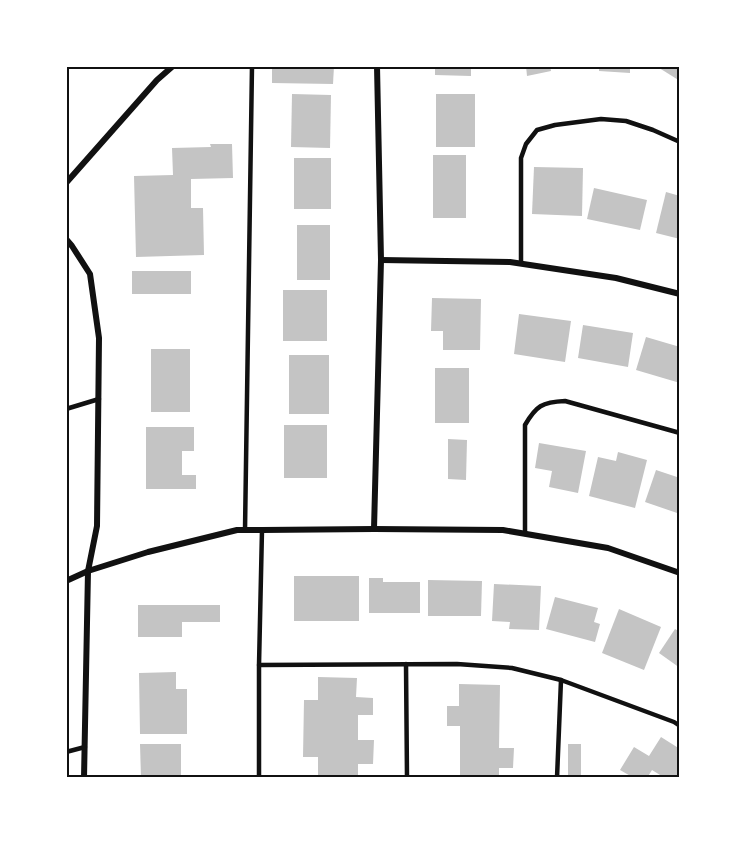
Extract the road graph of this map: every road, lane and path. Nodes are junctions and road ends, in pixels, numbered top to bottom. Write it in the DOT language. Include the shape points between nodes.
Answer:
graph roads {
  1 [pos="173,66"];
  2 [pos="252,66"];
  3 [pos="377,66"];
  4 [pos="680,142"];
  5 [pos="66,183"];
  6 [pos="66,239"];
  7 [pos="381,260"];
  8 [pos="521,263"];
  9 [pos="680,294"];
  10 [pos="99,399"];
  11 [pos="66,409"];
  12 [pos="680,433"];
  13 [pos="374,529"];
  14 [pos="245,530"];
  15 [pos="262,530"];
  16 [pos="525,534"];
  17 [pos="88,571"];
  18 [pos="680,573"];
  19 [pos="66,581"];
  20 [pos="406,664"];
  21 [pos="259,665"];
  22 [pos="561,681"];
  23 [pos="680,726"];
  24 [pos="85,747"];
  25 [pos="66,752"];
  26 [pos="84,778"];
  27 [pos="259,778"];
  28 [pos="407,778"];
  29 [pos="556,778"];
  1 -- 5 [label="street"];
  2 -- 14 [label="lane"];
  3 -- 7 [label="street"];
  4 -- 8 [label="lane" via="626,122 601,119 537,130 521,158"];
  6 -- 10 [label="street" via="90,274 99,338"];
  7 -- 8 [label="street"];
  7 -- 13 [label="street"];
  8 -- 9 [label="street" via="616,278"];
  10 -- 11 [label="lane"];
  10 -- 17 [label="street" via="98,526"];
  12 -- 16 [label="lane" via="565,401 542,405 532,412 525,425"];
  13 -- 15 [label="street"];
  13 -- 16 [label="street" via="503,530"];
  14 -- 15 [label="street"];
  14 -- 17 [label="street" via="148,552"];
  15 -- 21 [label="lane"];
  16 -- 18 [label="street" via="608,548"];
  17 -- 19 [label="street"];
  17 -- 24 [label="street"];
  20 -- 21 [label="lane"];
  20 -- 22 [label="lane" via="512,669"];
  20 -- 28 [label="lane"];
  21 -- 27 [label="lane"];
  22 -- 23 [label="lane"];
  22 -- 29 [label="lane"];
  24 -- 25 [label="lane"];
  24 -- 26 [label="street"];
}
